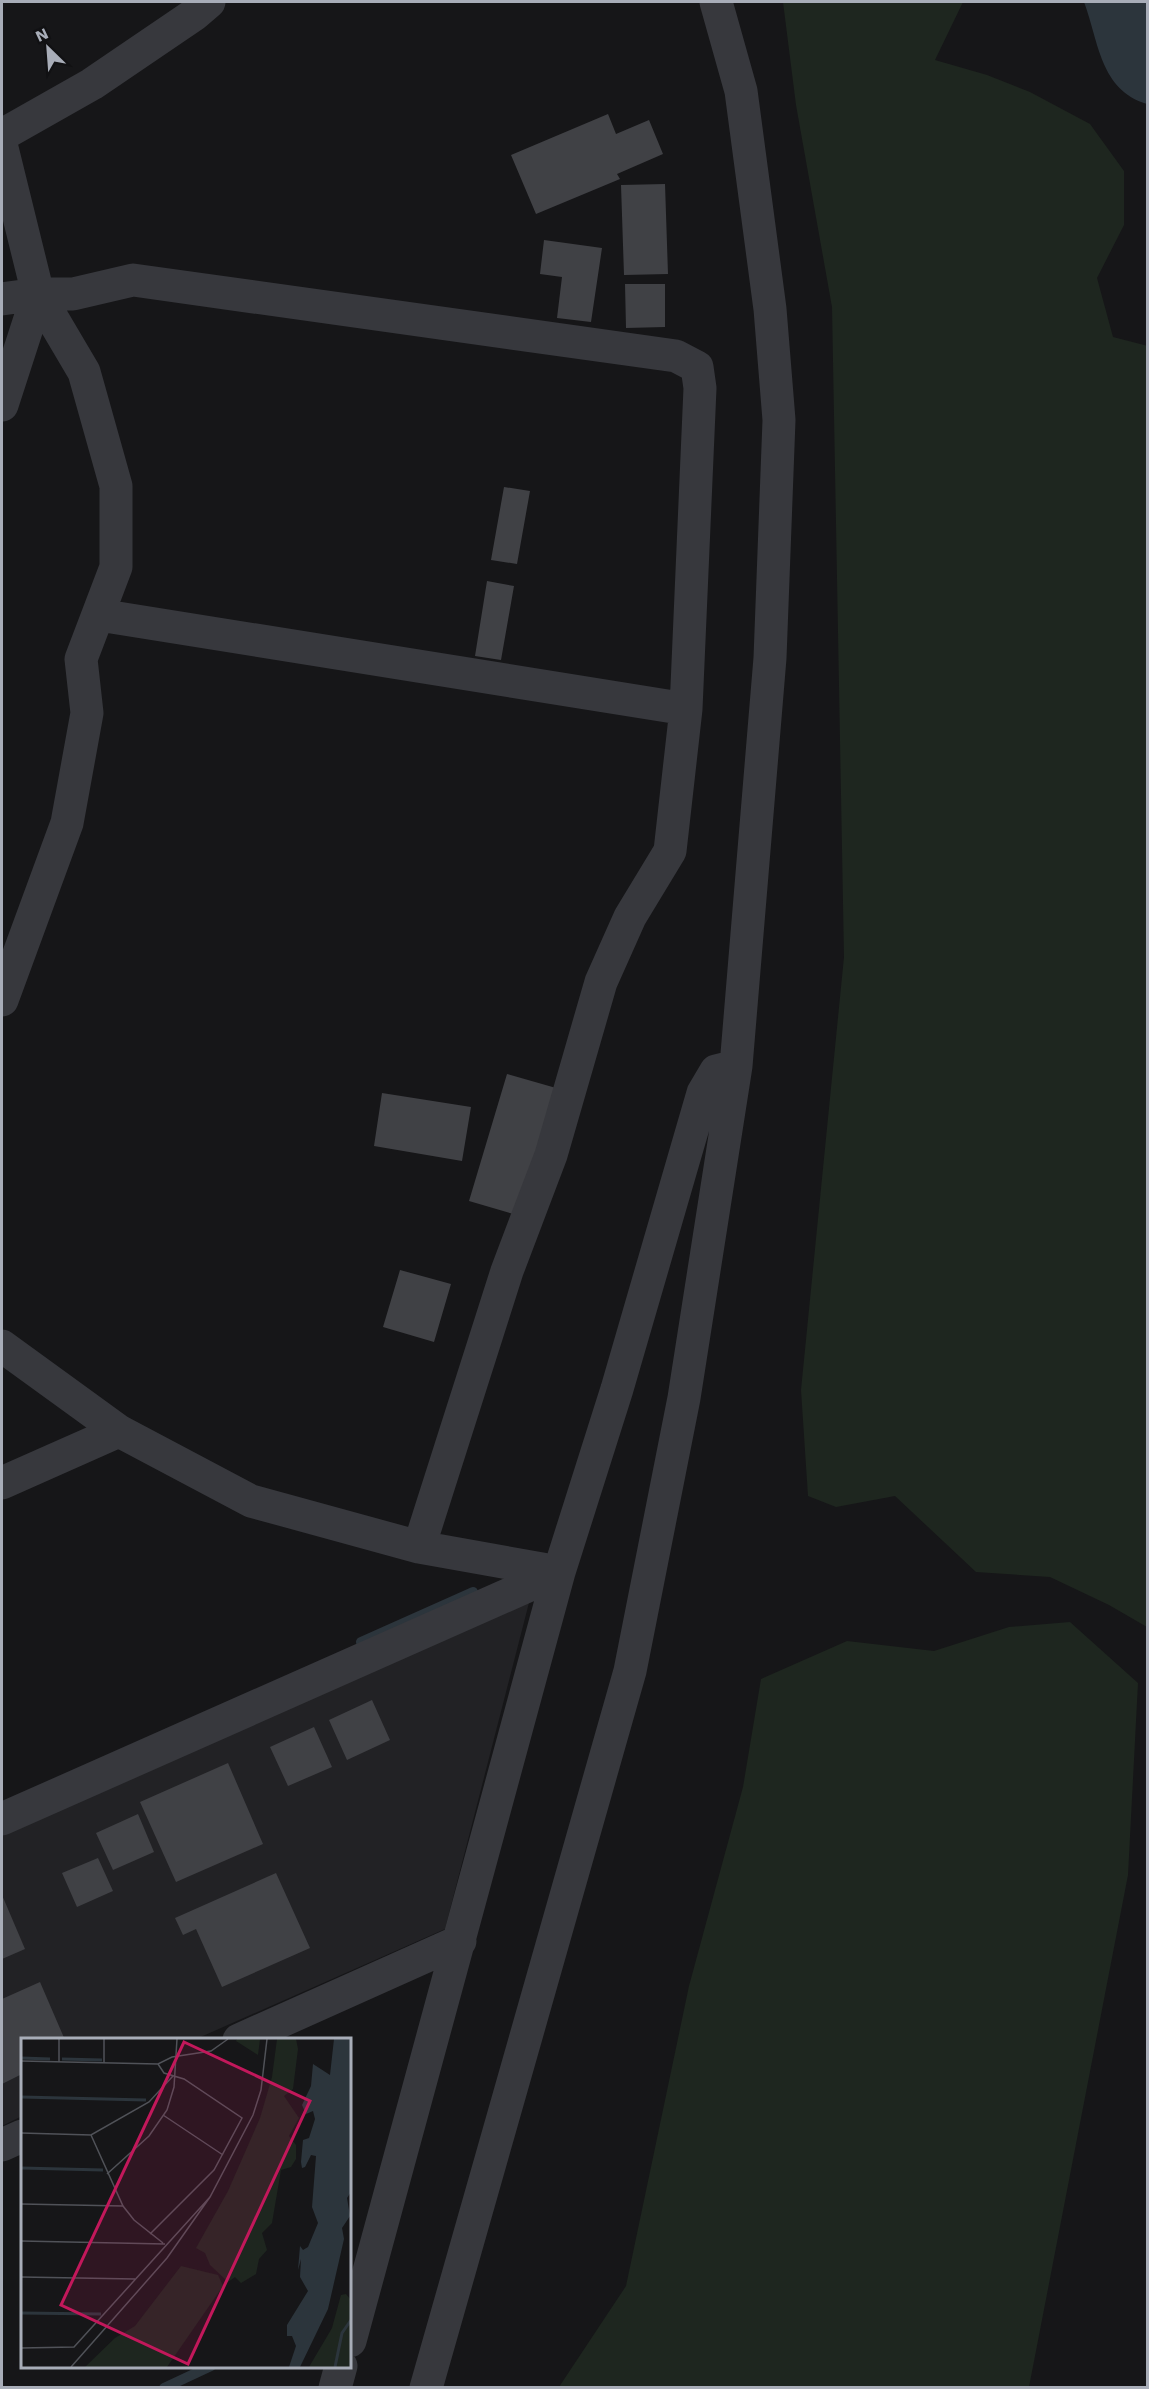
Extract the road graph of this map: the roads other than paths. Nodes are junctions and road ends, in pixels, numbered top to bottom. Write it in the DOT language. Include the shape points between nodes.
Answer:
graph roads {
  1 [pos="209,2"];
  2 [pos="716,2"];
  3 [pos="2,135"];
  4 [pos="2,148"];
  5 [pos="38,294"];
  6 [pos="2,299"];
  7 [pos="2,405"];
  8 [pos="99,615"];
  9 [pos="686,709"];
  10 [pos="2,1000"];
  11 [pos="736,1066"];
  12 [pos="2,1346"];
  13 [pos="119,1431"];
  14 [pos="2,1484"];
  15 [pos="419,1547"];
  16 [pos="559,1572"];
  17 [pos="2,1819"];
  18 [pos="460,1941"];
  19 [pos="243,2038"];
  20 [pos="21,2136"];
  21 [pos="2,2145"];
  22 [pos="351,2337"];
  23 [pos="341,2368"];
  24 [pos="335,2388"];
  25 [pos="426,2388"];
  1 -- 3 [label="street" via="92,84"];
  2 -- 11 [label="street" via="741,91 770,309 779,420 770,658"];
  4 -- 5 [label="street"];
  5 -- 6 [label="street"];
  5 -- 7 [label="street"];
  5 -- 8 [label="street" via="84,372 116,486 116,567"];
  5 -- 9 [label="street" via="73,294 133,280 676,357 697,367 700,388"];
  8 -- 9 [label="street"];
  8 -- 10 [label="street" via="81,659 87,713 67,823"];
  9 -- 15 [label="street" via="670,851 630,917 601,982 551,1155 507,1271"];
  11 -- 16 [label="street" via="716,1071 703,1093"];
  11 -- 25 [label="street" via="684,1398 630,1671"];
  12 -- 13 [label="street"];
  13 -- 14 [label="street"];
  13 -- 15 [label="street" via="251,1501"];
  15 -- 16 [label="street"];
  16 -- 17 [label="street"];
  16 -- 18 [label="street"];
  18 -- 19 [label="street"];
  18 -- 22 [label="street"];
  20 -- 21 [label="street"];
  23 -- 24 [label="street"];
}
